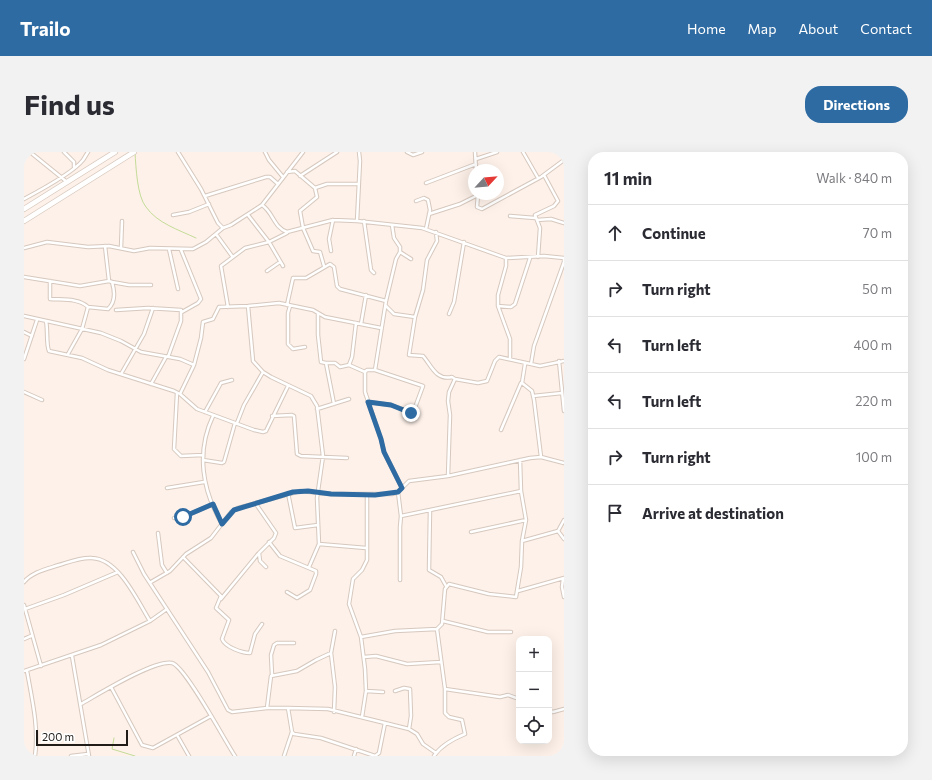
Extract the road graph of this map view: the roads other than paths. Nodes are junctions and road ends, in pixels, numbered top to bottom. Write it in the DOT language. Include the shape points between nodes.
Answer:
graph roads {
  1 [pos="30,152"];
  2 [pos="64,152"];
  3 [pos="88,152"];
  4 [pos="116,152"];
  5 [pos="134,152"];
  6 [pos="178,152"];
  7 [pos="265,152"];
  8 [pos="302,152"];
  9 [pos="337,152"];
  10 [pos="359,152"];
  11 [pos="407,152"];
  12 [pos="422,152"];
  13 [pos="475,152"];
  14 [pos="497,152"];
  15 [pos="522,152"];
  16 [pos="476,159"];
  17 [pos="564,160"];
  18 [pos="476,164"];
  19 [pos="74,167"];
  20 [pos="468,167"];
  21 [pos="287,172"];
  22 [pos="544,175"];
  23 [pos="300,176"];
  24 [pos="283,177"];
  25 [pos="60,178"];
  26 [pos="538,178"];
  27 [pos="67,182"];
  28 [pos="426,183"];
  29 [pos="278,184"];
  30 [pos="359,184"];
  31 [pos="315,188"];
  32 [pos="205,196"];
  33 [pos="504,197"];
  34 [pos="24,199"];
  35 [pos="468,200"];
  36 [pos="478,200"];
  37 [pos="498,200"];
  38 [pos="416,201"];
  39 [pos="209,204"];
  40 [pos="262,205"];
  41 [pos="24,209"];
  42 [pos="429,214"];
  43 [pos="173,215"];
  44 [pos="248,215"];
  45 [pos="510,216"];
  46 [pos="536,219"];
  47 [pos="333,220"];
  48 [pos="24,221"];
  49 [pos="122,221"];
  50 [pos="357,221"];
  51 [pos="364,222"];
  52 [pos="564,223"];
  53 [pos="392,225"];
  54 [pos="223,228"];
  55 [pos="303,228"];
  56 [pos="426,229"];
  57 [pos="436,231"];
  58 [pos="287,232"];
  59 [pos="216,234"];
  60 [pos="269,242"];
  61 [pos="464,242"];
  62 [pos="105,246"];
  63 [pos="24,248"];
  64 [pos="121,248"];
  65 [pos="169,249"];
  66 [pos="181,250"];
  67 [pos="331,251"];
  68 [pos="400,252"];
  69 [pos="232,256"];
  70 [pos="538,256"];
  71 [pos="506,258"];
  72 [pos="530,258"];
  73 [pos="564,258"];
  74 [pos="411,259"];
  75 [pos="280,262"];
  76 [pos="283,266"];
  77 [pos="324,266"];
  78 [pos="267,271"];
  79 [pos="374,273"];
  80 [pos="24,276"];
  81 [pos="50,281"];
  82 [pos="111,282"];
  83 [pos="151,286"];
  84 [pos="178,289"];
  85 [pos="366,295"];
  86 [pos="386,301"];
  87 [pos="248,306"];
  88 [pos="288,306"];
  89 [pos="386,306"];
  90 [pos="498,306"];
  91 [pos="88,307"];
  92 [pos="228,307"];
  93 [pos="153,308"];
  94 [pos="116,310"];
  95 [pos="182,312"];
  96 [pos="318,313"];
  97 [pos="449,314"];
  98 [pos="24,316"];
  99 [pos="415,317"];
  100 [pos="37,320"];
  101 [pos="46,321"];
  102 [pos="356,323"];
  103 [pos="360,324"];
  104 [pos="381,328"];
  105 [pos="82,329"];
  106 [pos="24,332"];
  107 [pos="32,336"];
  108 [pos="305,347"];
  109 [pos="135,350"];
  110 [pos="68,354"];
  111 [pos="167,357"];
  112 [pos="510,358"];
  113 [pos="24,359"];
  114 [pos="559,361"];
  115 [pos="564,361"];
  116 [pos="326,363"];
  117 [pos="525,364"];
  118 [pos="194,365"];
  119 [pos="349,365"];
  120 [pos="531,365"];
  121 [pos="375,370"];
  122 [pos="263,372"];
  123 [pos="365,372"];
  124 [pos="121,374"];
  125 [pos="455,379"];
  126 [pos="232,380"];
  127 [pos="522,383"];
  128 [pos="150,384"];
  129 [pos="288,386"];
  130 [pos="24,392"];
  131 [pos="562,393"];
  132 [pos="179,394"];
  133 [pos="533,396"];
  134 [pos="349,399"];
  135 [pos="42,400"];
  136 [pos="368,402"];
  137 [pos="334,404"];
  138 [pos="318,409"];
  139 [pos="564,411"];
  140 [pos="206,412"];
  141 [pos="213,416"];
  142 [pos="272,416"];
  143 [pos="236,423"];
  144 [pos="501,430"];
  145 [pos="203,455"];
  146 [pos="323,456"];
  147 [pos="541,457"];
  148 [pos="347,458"];
  149 [pos="203,460"];
  150 [pos="520,460"];
  151 [pos="564,462"];
  152 [pos="448,476"];
  153 [pos="204,482"];
  154 [pos="167,488"];
  155 [pos="402,488"];
  156 [pos="318,492"];
  157 [pos="398,492"];
  158 [pos="520,492"];
  159 [pos="288,493"];
  160 [pos="367,494"];
  161 [pos="213,504"];
  162 [pos="256,504"];
  163 [pos="430,510"];
  164 [pos="401,516"];
  165 [pos="174,518"];
  166 [pos="526,520"];
  167 [pos="564,520"];
  168 [pos="222,524"];
  169 [pos="318,525"];
  170 [pos="558,531"];
  171 [pos="471,532"];
  172 [pos="158,533"];
  173 [pos="564,539"];
  174 [pos="522,541"];
  175 [pos="269,542"];
  176 [pos="319,544"];
  177 [pos="366,548"];
  178 [pos="133,552"];
  179 [pos="258,553"];
  180 [pos="183,557"];
  181 [pos="266,566"];
  182 [pos="308,568"];
  183 [pos="118,572"];
  184 [pos="167,573"];
  185 [pos="563,579"];
  186 [pos="400,580"];
  187 [pos="24,582"];
  188 [pos="151,582"];
  189 [pos="446,586"];
  190 [pos="518,591"];
  191 [pos="287,592"];
  192 [pos="564,597"];
  193 [pos="221,599"];
  194 [pos="24,605"];
  195 [pos="25,609"];
  196 [pos="167,609"];
  197 [pos="150,621"];
  198 [pos="443,621"];
  199 [pos="262,624"];
  200 [pos="438,629"];
  201 [pos="336,631"];
  202 [pos="511,632"];
  203 [pos="31,636"];
  204 [pos="361,637"];
  205 [pos="24,639"];
  206 [pos="294,642"];
  207 [pos="331,653"];
  208 [pos="72,656"];
  209 [pos="364,657"];
  210 [pos="441,662"];
  211 [pos="41,666"];
  212 [pos="26,671"];
  213 [pos="272,675"];
  214 [pos="111,687"];
  215 [pos="445,690"];
  216 [pos="366,691"];
  217 [pos="395,691"];
  218 [pos="383,692"];
  219 [pos="516,698"];
  220 [pos="81,704"];
  221 [pos="267,708"];
  222 [pos="288,708"];
  223 [pos="564,709"];
  224 [pos="334,712"];
  225 [pos="552,712"];
  226 [pos="211,716"];
  227 [pos="362,717"];
  228 [pos="385,723"];
  229 [pos="409,729"];
  230 [pos="292,732"];
  231 [pos="177,735"];
  232 [pos="356,749"];
  233 [pos="88,755"];
  234 [pos="435,755"];
  235 [pos="35,756"];
  236 [pos="71,756"];
  237 [pos="189,756"];
  238 [pos="235,756"];
  239 [pos="284,756"];
  240 [pos="354,756"];
  1 -- 25 [label="street"];
  2 -- 19 [label="street" via="74,162"];
  3 -- 19 [label="street"];
  4 -- 27 [label="highway"];
  5 -- 48 [label="highway"];
  6 -- 32 [label="street"];
  7 -- 24 [label="street"];
  8 -- 21 [label="street"];
  9 -- 23 [label="street"];
  10 -- 30 [label="street"];
  11 -- 12 [label="street" via="413,155"];
  13 -- 16 [label="street"];
  14 -- 16 [label="street"];
  15 -- 26 [label="street"];
  16 -- 18 [label="street"];
  17 -- 22 [label="street"];
  19 -- 25 [label="street"];
  20 -- 28 [label="street"];
  21 -- 23 [label="street" via="295,171"];
  21 -- 24 [label="street"];
  22 -- 26 [label="street"];
  22 -- 46 [label="street" via="558,201 554,206 538,212 535,215"];
  23 -- 31 [label="street"];
  24 -- 29 [label="street"];
  25 -- 27 [label="street"];
  25 -- 34 [label="street"];
  26 -- 33 [label="street"];
  27 -- 41 [label="highway"];
  29 -- 32 [label="street" via="270,177 266,177"];
  29 -- 40 [label="street"];
  30 -- 31 [label="street" via="327,184"];
  30 -- 50 [label="street"];
  31 -- 55 [label="street" via="317,197 300,211"];
  32 -- 39 [label="street"];
  35 -- 42 [label="street"];
  36 -- 37 [label="street" via="477,207 482,209"];
  38 -- 42 [label="street" via="424,198 428,200"];
  39 -- 43 [label="street"];
  39 -- 54 [label="street"];
  40 -- 44 [label="street"];
  40 -- 58 [label="street" via="280,230"];
  42 -- 56 [label="street"];
  44 -- 54 [label="street"];
  44 -- 60 [label="street"];
  45 -- 46 [label="street"];
  46 -- 52 [label="street"];
  46 -- 70 [label="street" via="540,228"];
  47 -- 50 [label="street"];
  47 -- 55 [label="street"];
  47 -- 67 [label="street" via="329,239"];
  49 -- 64 [label="street"];
  50 -- 51 [label="street"];
  51 -- 53 [label="street"];
  51 -- 79 [label="street" via="370,270"];
  53 -- 56 [label="street"];
  53 -- 68 [label="street"];
  54 -- 59 [label="street"];
  55 -- 58 [label="street"];
  55 -- 77 [label="street" via="313,251 320,254"];
  56 -- 57 [label="street"];
  57 -- 61 [label="street"];
  57 -- 99 [label="street" via="437,241 428,260 424,290"];
  58 -- 60 [label="street"];
  59 -- 66 [label="street" via="193,249"];
  59 -- 69 [label="street"];
  60 -- 69 [label="street" via="245,248"];
  60 -- 75 [label="street"];
  61 -- 71 [label="street"];
  61 -- 97 [label="street" via="454,302"];
  62 -- 63 [label="street" via="88,248 47,242"];
  62 -- 64 [label="street"];
  62 -- 82 [label="street"];
  64 -- 65 [label="street" via="134,251 150,248"];
  65 -- 66 [label="street"];
  65 -- 84 [label="street"];
  66 -- 95 [label="street" via="201,299"];
  68 -- 74 [label="street"];
  68 -- 86 [label="street"];
  69 -- 92 [label="street" via="221,266"];
  70 -- 72 [label="street"];
  70 -- 73 [label="street"];
  71 -- 72 [label="street"];
  71 -- 90 [label="street"];
  72 -- 90 [label="street" via="515,304 511,307"];
  73 -- 120 [label="street" via="534,346"];
  75 -- 76 [label="street"];
  75 -- 78 [label="street"];
  77 -- 85 [label="street" via="330,264 334,267 337,286 340,289"];
  77 -- 88 [label="street" via="306,278 292,279"];
  80 -- 81 [label="street"];
  81 -- 82 [label="street" via="80,286"];
  81 -- 91 [label="street" via="50,299 72,300"];
  82 -- 83 [label="street"];
  82 -- 91 [label="street" via="114,295 112,305 108,309"];
  85 -- 86 [label="street"];
  85 -- 103 [label="street"];
  86 -- 89 [label="street"];
  87 -- 88 [label="street" via="272,302"];
  87 -- 92 [label="street"];
  87 -- 122 [label="street" via="251,353"];
  88 -- 96 [label="street"];
  88 -- 108 [label="street" via="288,344 293,348"];
  89 -- 99 [label="street" via="394,314"];
  89 -- 104 [label="street"];
  90 -- 112 [label="street" via="510,339"];
  91 -- 105 [label="street"];
  92 -- 118 [label="street" via="218,308 213,319 203,322"];
  93 -- 94 [label="street"];
  93 -- 95 [label="street"];
  93 -- 109 [label="street"];
  95 -- 111 [label="street" via="173,346"];
  96 -- 102 [label="street" via="325,317"];
  96 -- 116 [label="street" via="319,355 321,362"];
  98 -- 100 [label="street"];
  99 -- 125 [label="street" via="409,355 423,356 432,371"];
  100 -- 101 [label="street"];
  100 -- 107 [label="street"];
  101 -- 105 [label="street"];
  101 -- 110 [label="street" via="48,349"];
  102 -- 103 [label="street"];
  102 -- 119 [label="street"];
  103 -- 104 [label="street"];
  104 -- 121 [label="street"];
  105 -- 109 [label="street" via="111,336"];
  105 -- 110 [label="street"];
  106 -- 107 [label="street"];
  107 -- 113 [label="street"];
  109 -- 111 [label="street"];
  109 -- 124 [label="street"];
  110 -- 124 [label="street"];
  111 -- 118 [label="street"];
  111 -- 128 [label="street"];
  112 -- 117 [label="street"];
  112 -- 125 [label="street" via="497,358 485,383"];
  114 -- 115 [label="street"];
  114 -- 120 [label="street" via="540,366"];
  114 -- 131 [label="street"];
  116 -- 119 [label="street" via="334,363 340,367"];
  116 -- 137 [label="street"];
  117 -- 120 [label="street"];
  117 -- 127 [label="street"];
  118 -- 132 [label="street"];
  119 -- 123 [label="street"];
  121 -- 123 [label="street"];
  121 -- 136 [label="street" via="421,384 423,388 413,412 391,405"];
  122 -- 129 [label="street"];
  122 -- 143 [label="street"];
  123 -- 136 [label="street"];
  124 -- 128 [label="street"];
  125 -- 152 [label="street" via="448,401"];
  126 -- 140 [label="street" via="221,383"];
  127 -- 133 [label="street" via="532,391"];
  127 -- 144 [label="street"];
  128 -- 132 [label="street"];
  129 -- 138 [label="street" via="311,396"];
  129 -- 142 [label="street"];
  130 -- 135 [label="street"];
  131 -- 133 [label="street"];
  131 -- 139 [label="street"];
  132 -- 140 [label="street" via="197,409"];
  132 -- 145 [label="street" via="174,450 181,456"];
  133 -- 147 [label="street"];
  134 -- 137 [label="street"];
  136 -- 155 [label="street" via="384,452"];
  137 -- 138 [label="street"];
  138 -- 146 [label="street"];
  140 -- 141 [label="street"];
  141 -- 143 [label="street"];
  141 -- 145 [label="street" via="205,435"];
  142 -- 143 [label="street" via="264,432"];
  142 -- 146 [label="street" via="293,415 297,454"];
  143 -- 149 [label="street" via="224,462"];
  145 -- 149 [label="street"];
  146 -- 148 [label="street"];
  146 -- 156 [label="street"];
  147 -- 150 [label="street"];
  147 -- 151 [label="street"];
  149 -- 153 [label="street"];
  150 -- 152 [label="street"];
  150 -- 158 [label="street"];
  152 -- 155 [label="street" via="412,480"];
  153 -- 154 [label="street"];
  153 -- 161 [label="street"];
  155 -- 157 [label="street"];
  156 -- 159 [label="street" via="300,490"];
  156 -- 160 [label="street"];
  156 -- 169 [label="street"];
  157 -- 160 [label="street"];
  157 -- 164 [label="street"];
  158 -- 163 [label="street"];
  158 -- 166 [label="street"];
  159 -- 162 [label="street"];
  159 -- 169 [label="street" via="295,528"];
  160 -- 177 [label="street"];
  161 -- 165 [label="street" via="183,517"];
  161 -- 168 [label="street"];
  162 -- 168 [label="street" via="234,510"];
  162 -- 175 [label="street" via="276,534"];
  163 -- 164 [label="street"];
  163 -- 189 [label="street" via="429,570 441,577"];
  164 -- 186 [label="street"];
  166 -- 171 [label="street"];
  166 -- 174 [label="street"];
  167 -- 170 [label="street"];
  168 -- 180 [label="street" via="211,538"];
  169 -- 176 [label="street"];
  170 -- 173 [label="street"];
  170 -- 174 [label="street"];
  172 -- 184 [label="street" via="162,565"];
  174 -- 190 [label="street"];
  175 -- 179 [label="street"];
  175 -- 182 [label="street" via="280,556"];
  176 -- 177 [label="street"];
  176 -- 182 [label="street"];
  177 -- 204 [label="street" via="367,560 353,579 349,604"];
  178 -- 188 [label="street"];
  179 -- 181 [label="street" via="260,561"];
  179 -- 193 [label="street"];
  180 -- 184 [label="street"];
  180 -- 193 [label="street" via="219,593"];
  182 -- 191 [label="street" via="316,572 310,590 296,598"];
  183 -- 187 [label="street" via="106,562 90,557 44,570 30,576"];
  183 -- 195 [label="street"];
  183 -- 197 [label="street"];
  184 -- 188 [label="street"];
  185 -- 190 [label="street"];
  185 -- 192 [label="street"];
  188 -- 196 [label="street"];
  189 -- 190 [label="street" via="513,598"];
  189 -- 198 [label="street"];
  193 -- 199 [label="street" via="216,608 229,618 230,622 222,639 224,643 250,653 255,634"];
  194 -- 195 [label="street"];
  195 -- 203 [label="street"];
  196 -- 197 [label="street"];
  196 -- 221 [label="street" via="208,672 228,710 232,712"];
  197 -- 208 [label="street"];
  198 -- 200 [label="street"];
  198 -- 202 [label="street" via="488,632"];
  200 -- 204 [label="street" via="395,631"];
  200 -- 210 [label="street"];
  201 -- 207 [label="street"];
  203 -- 205 [label="street"];
  203 -- 211 [label="street"];
  204 -- 209 [label="street"];
  206 -- 213 [label="street" via="274,645 271,655"];
  207 -- 213 [label="street" via="297,672"];
  207 -- 224 [label="street" via="335,687"];
  208 -- 211 [label="street"];
  208 -- 220 [label="street"];
  209 -- 210 [label="street" via="376,656 407,664"];
  209 -- 216 [label="street"];
  210 -- 215 [label="street"];
  211 -- 212 [label="street"];
  212 -- 235 [label="street" via="36,723"];
  213 -- 221 [label="street"];
  214 -- 220 [label="street"];
  214 -- 226 [label="street" via="153,666 171,663 182,671"];
  214 -- 231 [label="street" via="142,745 153,748"];
  215 -- 219 [label="street" via="500,697 508,695"];
  215 -- 234 [label="street" via="445,713 449,717 462,720 465,734 448,742"];
  216 -- 218 [label="street"];
  216 -- 227 [label="street"];
  217 -- 229 [label="street" via="410,689"];
  220 -- 233 [label="street"];
  221 -- 222 [label="street"];
  222 -- 224 [label="street" via="328,709"];
  222 -- 230 [label="street"];
  223 -- 225 [label="street"];
  224 -- 227 [label="street"];
  226 -- 231 [label="street"];
  226 -- 238 [label="street"];
  227 -- 228 [label="street"];
  228 -- 229 [label="street"];
  228 -- 232 [label="street" via="378,754 375,756"];
  229 -- 234 [label="street"];
  230 -- 232 [label="street"];
  230 -- 239 [label="street"];
  231 -- 237 [label="street"];
  232 -- 240 [label="street"];
  233 -- 236 [label="street"];
}
